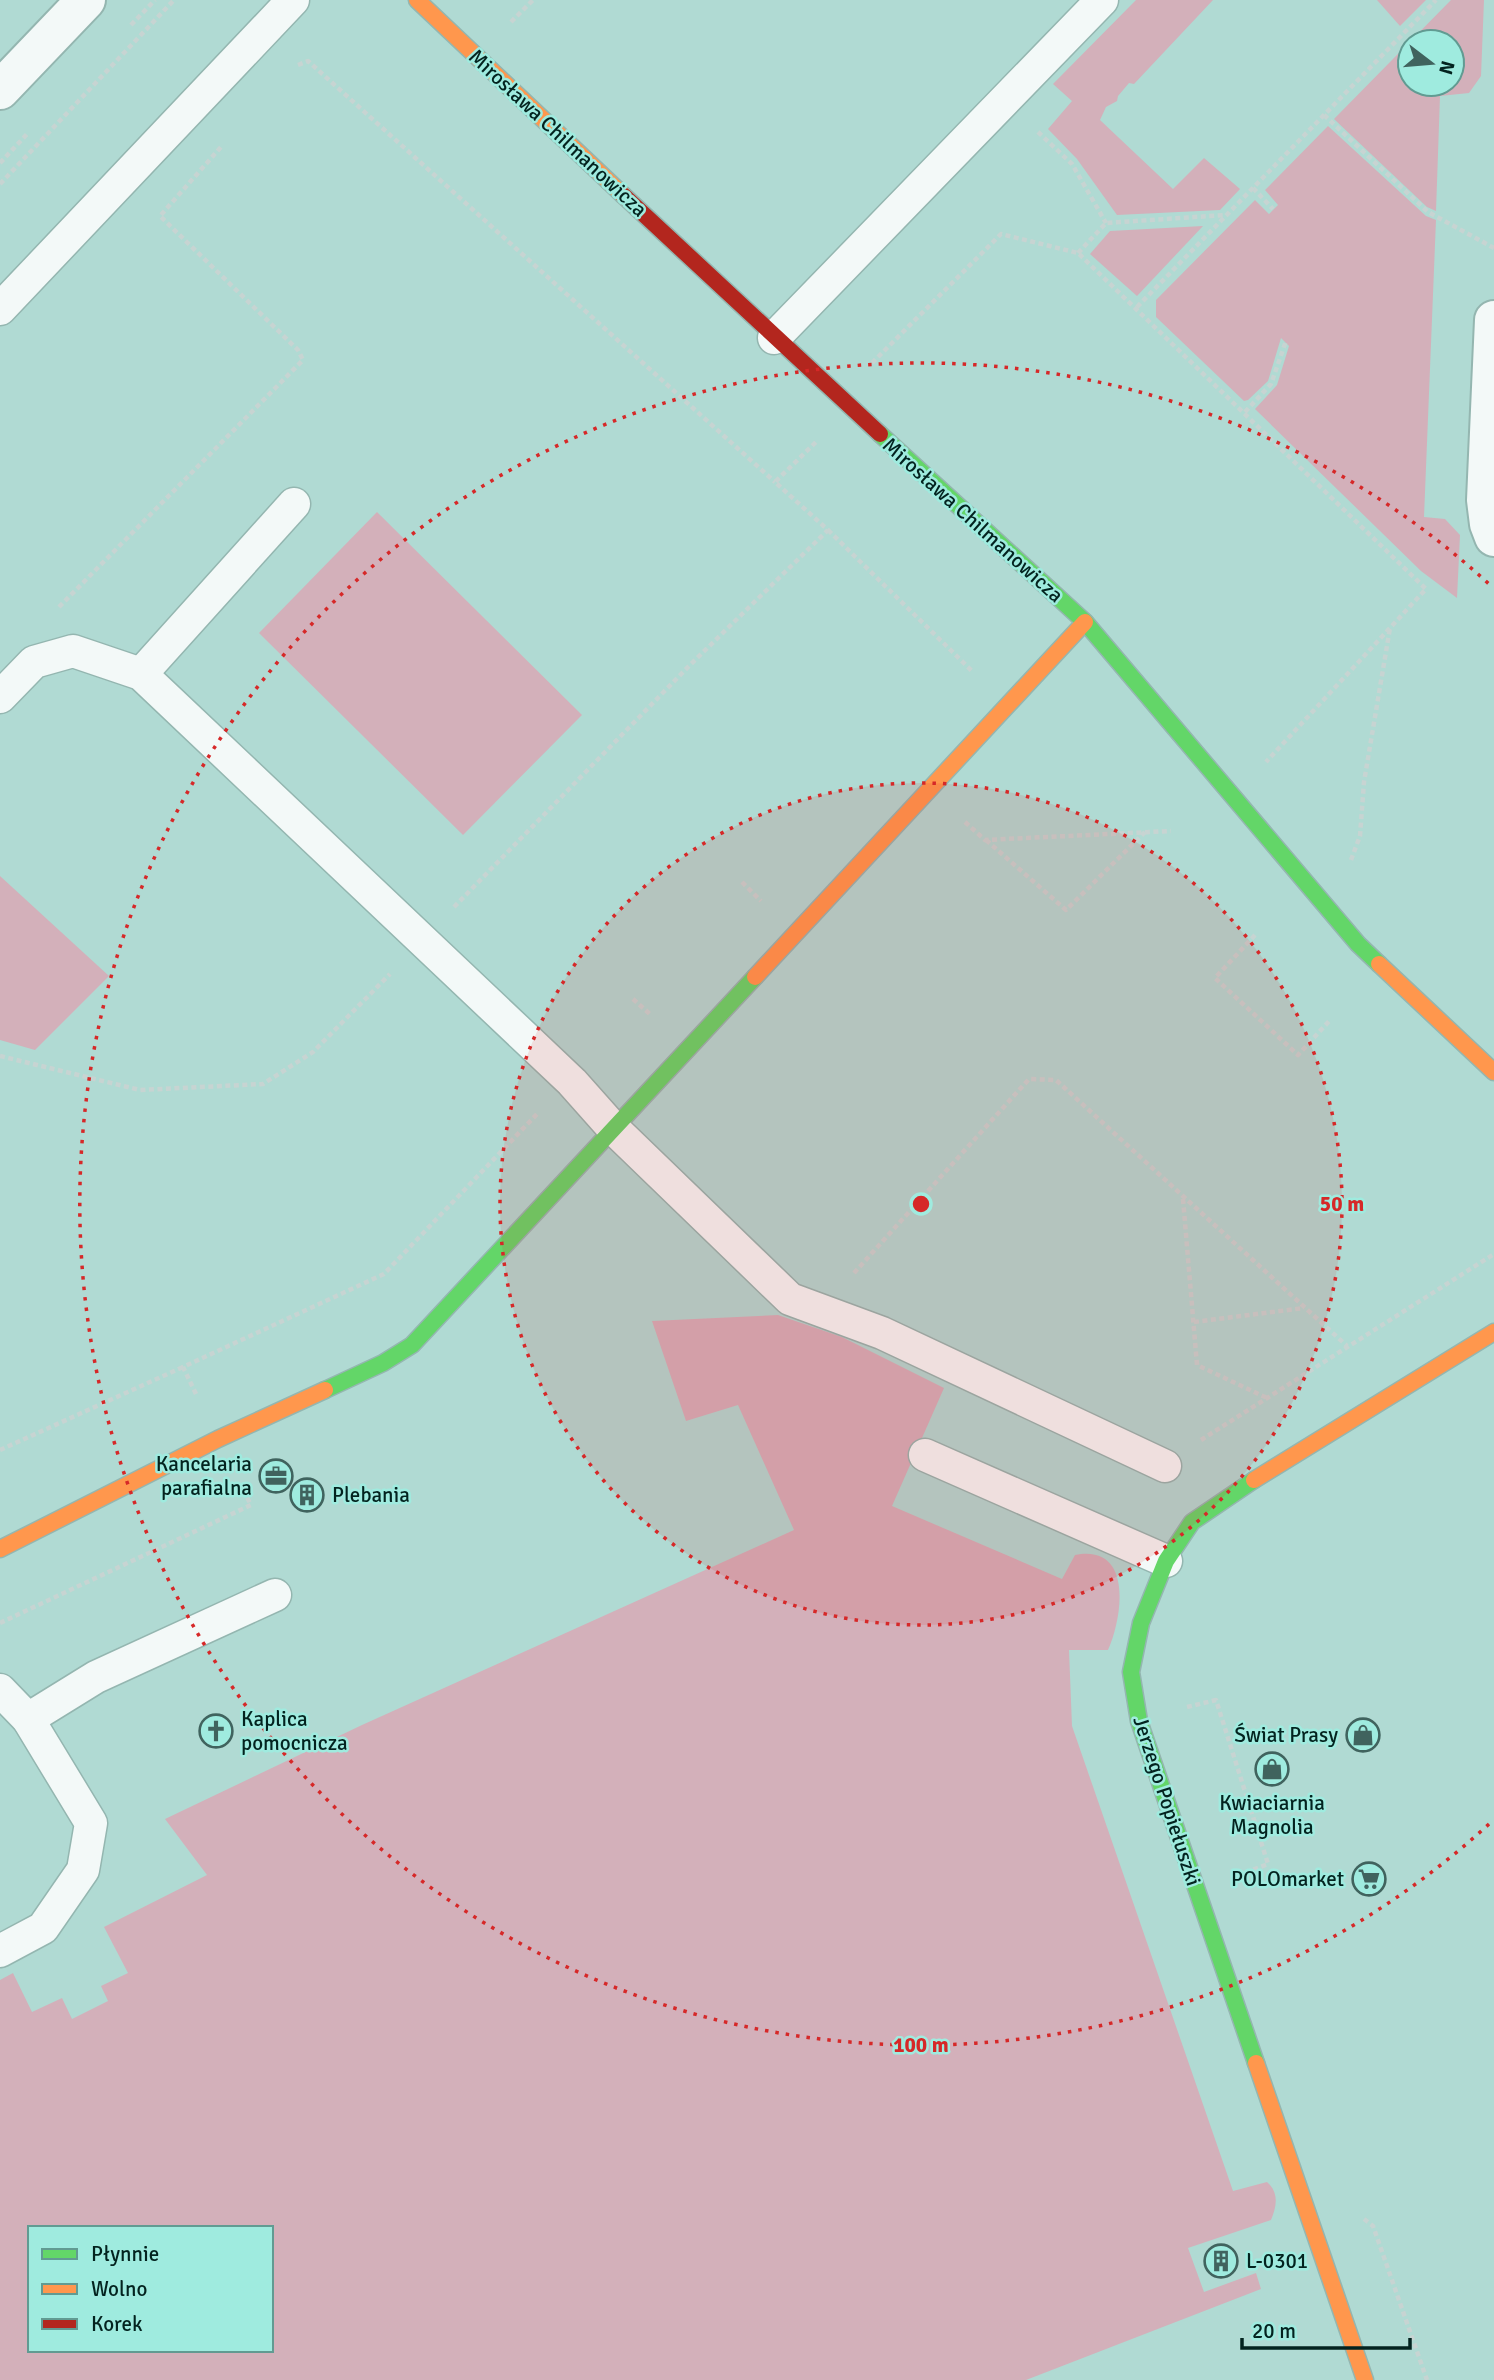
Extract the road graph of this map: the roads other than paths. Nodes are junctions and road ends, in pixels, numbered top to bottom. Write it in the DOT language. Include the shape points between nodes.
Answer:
graph roads {
  1 [pos="86,0"];
  2 [pos="293,0"];
  3 [pos="417,0"];
  4 [pos="1102,0"];
  5 [pos="0,90"];
  6 [pos="0,309"];
  7 [pos="1494,320"];
  8 [pos="774,338"];
  9 [pos="294,504"];
  10 [pos="1494,537"];
  11 [pos="1084,622"];
  12 [pos="141,674"];
  13 [pos="0,697"];
  14 [pos="1494,1072"];
  15 [pos="612,1127"];
  16 [pos="1494,1332"];
  17 [pos="925,1455"];
  18 [pos="1165,1466"];
  19 [pos="0,1549"];
  20 [pos="1166,1561"];
  21 [pos="275,1595"];
  22 [pos="0,1690"];
  23 [pos="28,1720"];
  24 [pos="0,1951"];
  25 [pos="1366,2380"];
  1 -- 5 [label="street"];
  2 -- 6 [label="lane"];
  3 -- 8 [label="street, Mirosława Chilmanowicza"];
  4 -- 8 [label="lane"];
  7 -- 10 [label="street" via="1486,500"];
  8 -- 11 [label="street, Mirosława Chilmanowicza"];
  9 -- 12 [label="lane"];
  11 -- 14 [label="street, Mirosława Chilmanowicza" via="1358,944"];
  11 -- 15 [label="street"];
  12 -- 13 [label="lane" via="73,651 34,662"];
  12 -- 15 [label="lane" via="572,1082"];
  15 -- 18 [label="lane" via="790,1299 882,1333"];
  15 -- 19 [label="street" via="412,1345"];
  16 -- 20 [label="street, Jerzego Popiełuszki" via="1222,1500 1192,1522"];
  17 -- 20 [label="lane"];
  20 -- 25 [label="street, Jerzego Popiełuszki" via="1142,1623 1131,1672 1139,1721"];
  21 -- 23 [label="lane" via="96,1677"];
  22 -- 23 [label="lane"];
  23 -- 24 [label="lane" via="91,1822 83,1870 43,1928"];
}
